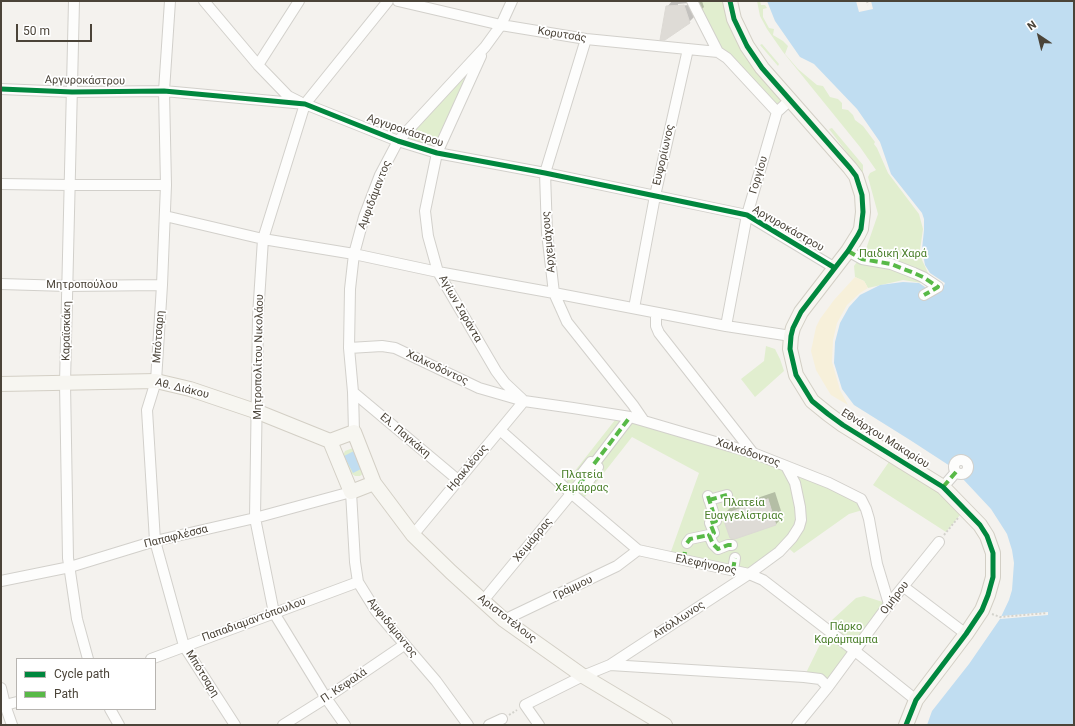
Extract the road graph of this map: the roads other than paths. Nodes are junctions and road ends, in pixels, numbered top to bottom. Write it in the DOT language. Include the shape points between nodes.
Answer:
graph roads {
  1 [pos="74,1"];
  2 [pos="170,1"];
  3 [pos="204,1"];
  4 [pos="299,1"];
  5 [pos="388,1"];
  6 [pos="398,1"];
  7 [pos="512,1"];
  8 [pos="692,1"];
  9 [pos="730,1"];
  10 [pos="501,25"];
  11 [pos="586,39"];
  12 [pos="485,47"];
  13 [pos="688,49"];
  14 [pos="722,55"];
  15 [pos="258,65"];
  16 [pos="1,89"];
  17 [pos="164,91"];
  18 [pos="72,92"];
  19 [pos="790,100"];
  20 [pos="305,104"];
  21 [pos="777,112"];
  22 [pos="398,141"];
  23 [pos="436,154"];
  24 [pos="545,173"];
  25 [pos="1,184"];
  26 [pos="70,185"];
  27 [pos="166,185"];
  28 [pos="655,196"];
  29 [pos="747,215"];
  30 [pos="165,216"];
  31 [pos="263,239"];
  32 [pos="848,251"];
  33 [pos="354,254"];
  34 [pos="835,268"];
  35 [pos="438,272"];
  36 [pos="1,284"];
  37 [pos="162,285"];
  38 [pos="68,286"];
  39 [pos="554,293"];
  40 [pos="924,295"];
  41 [pos="634,308"];
  42 [pos="656,313"];
  43 [pos="726,326"];
  44 [pos="791,336"];
  45 [pos="349,348"];
  46 [pos="156,380"];
  47 [pos="65,383"];
  48 [pos="1,384"];
  49 [pos="353,392"];
  50 [pos="524,401"];
  51 [pos="258,412"];
  52 [pos="630,418"];
  53 [pos="644,421"];
  54 [pos="500,430"];
  55 [pos="354,432"];
  56 [pos="330,441"];
  57 [pos="753,453"];
  58 [pos="786,466"];
  59 [pos="956,472"];
  60 [pos="458,480"];
  61 [pos="374,483"];
  62 [pos="943,487"];
  63 [pos="351,492"];
  64 [pos="572,494"];
  65 [pos="727,495"];
  66 [pos="255,518"];
  67 [pos="413,535"];
  68 [pos="709,535"];
  69 [pos="156,541"];
  70 [pos="939,542"];
  71 [pos="732,545"];
  72 [pos="638,550"];
  73 [pos="685,551"];
  74 [pos="735,558"];
  75 [pos="70,567"];
  76 [pos="734,570"];
  77 [pos="749,574"];
  78 [pos="1,581"];
  79 [pos="358,582"];
  80 [pos="904,587"];
  81 [pos="482,602"];
  82 [pos="889,604"];
  83 [pos="274,613"];
  84 [pos="504,620"];
  85 [pos="966,634"];
  86 [pos="404,645"];
  87 [pos="184,646"];
  88 [pos="855,651"];
  89 [pos="88,658"];
  90 [pos="154,658"];
  91 [pos="610,666"];
  92 [pos="583,676"];
  93 [pos="828,687"];
  94 [pos="1,688"];
  95 [pos="326,698"];
  96 [pos="916,700"];
  97 [pos="16,702"];
  98 [pos="5,705"];
  99 [pos="111,710"];
  100 [pos="502,719"];
  101 [pos="12,725"];
  102 [pos="119,725"];
  103 [pos="234,725"];
  104 [pos="283,725"];
  105 [pos="345,725"];
  106 [pos="468,725"];
  107 [pos="489,725"];
  108 [pos="539,725"];
  109 [pos="666,725"];
  110 [pos="797,725"];
  111 [pos="906,725"];
  1 -- 18 [label="street, Καραϊσκάκη"];
  2 -- 17 [label="street, Μπότσαρη"];
  3 -- 15 [label="street"];
  4 -- 15 [label="street"];
  5 -- 20 [label="street, Μητροπολίτου Νικολάου"];
  6 -- 10 [label="street, Κορυτσάς"];
  7 -- 10 [label="street, Αμφιδάμαντος"];
  8 -- 14 [label="street"];
  9 -- 19 [label="street" via="734,19 747,46"];
  10 -- 11 [label="street, Κορυτσάς"];
  10 -- 12 [label="street, Αμφιδάμαντος"];
  11 -- 13 [label="street, Κορυτσάς"];
  11 -- 24 [label="street, Αρχεμάχους"];
  12 -- 22 [label="street, Αμφιδάμαντος"];
  12 -- 23 [label="street, Αγίων Σαράντα"];
  13 -- 14 [label="street, Κορυτσάς"];
  13 -- 28 [label="street, Ευφορίωνος"];
  14 -- 21 [label="street"];
  15 -- 20 [label="street" via="288,96"];
  16 -- 18 [label="street, Αργυροκάστρου"];
  17 -- 18 [label="street, Αργυροκάστρου"];
  17 -- 20 [label="street, Αργυροκάστρου"];
  17 -- 27 [label="street, Μπότσαρη"];
  18 -- 26 [label="street, Καραϊσκάκη"];
  19 -- 21 [label="street"];
  19 -- 32 [label="street, Εθνάρχου Μακαρίου" via="844,160 860,186 863,205 861,229"];
  20 -- 22 [label="street, Αργυροκάστρου"];
  20 -- 31 [label="street, Μητροπολίτου Νικολάου"];
  21 -- 29 [label="street, Γοργίου"];
  22 -- 23 [label="street, Αργυροκάστρου"];
  22 -- 33 [label="street, Αμφιδάμαντος" via="380,175 364,217"];
  23 -- 24 [label="street, Αργυροκάστρου"];
  23 -- 35 [label="street, Αγίων Σαράντα" via="425,211 428,236"];
  24 -- 28 [label="street, Αργυροκάστρου"];
  24 -- 39 [label="street, Αρχεμάχους"];
  25 -- 26 [label="street"];
  26 -- 27 [label="street"];
  26 -- 38 [label="street, Καραϊσκάκη"];
  27 -- 30 [label="street, Μπότσαρη"];
  28 -- 29 [label="street, Αργυροκάστρου"];
  28 -- 41 [label="street, Ευφορίωνος"];
  29 -- 34 [label="street, Αργυροκάστρου"];
  29 -- 43 [label="street, Γοργίου"];
  30 -- 31 [label="street"];
  30 -- 37 [label="street, Μπότσαρη"];
  31 -- 33 [label="street"];
  31 -- 51 [label="street, Μητροπολίτου Νικολάου" via="258,316"];
  32 -- 34 [label="street, Εθνάρχου Μακαρίου"];
  32 -- 40 [label="street" via="862,260 891,264 914,273 938,287"];
  33 -- 35 [label="street"];
  33 -- 45 [label="street, Αμφιδάμαντος" via="350,289"];
  34 -- 44 [label="street, Εθνάρχου Μακαρίου" via="801,312"];
  35 -- 39 [label="street"];
  35 -- 50 [label="street, Αγίων Σαράντα" via="496,371"];
  36 -- 38 [label="street, Μητροπούλου"];
  37 -- 38 [label="street, Μητροπούλου"];
  37 -- 46 [label="street, Μπότσαρη"];
  38 -- 47 [label="street, Καραϊσκάκη"];
  39 -- 41 [label="street"];
  39 -- 53 [label="street, Αρχεμάχους" via="567,322"];
  41 -- 42 [label="street"];
  42 -- 43 [label="street"];
  42 -- 57 [label="street" via="659,333"];
  43 -- 44 [label="street"];
  44 -- 62 [label="street, Εθνάρχου Μακαρίου" via="791,357 796,375 819,408"];
  45 -- 49 [label="street, Αμφιδάμαντος"];
  45 -- 50 [label="street, Χαλκοδόντος" via="395,348 479,388"];
  46 -- 47 [label="street, Αθ. Διάκου"];
  46 -- 51 [label="street, Αθ. Διάκου"];
  46 -- 69 [label="street, Μπότσαρη" via="148,410"];
  47 -- 48 [label="street, Αθ. Διάκου"];
  47 -- 75 [label="street, Καραϊσκάκη"];
  49 -- 55 [label="street, Αμφιδάμαντος"];
  49 -- 60 [label="street, Ελ. Παγκάκη"];
  50 -- 52 [label="street, Χαλκόδοντος"];
  50 -- 54 [label="street, Ηρακλέους"];
  51 -- 56 [label="street, Αθ. Διάκου"];
  51 -- 66 [label="street, Μητροπολίτου Νικολάου"];
  52 -- 53 [label="street, Χαλκόδοντος"];
  52 -- 64 [label="street, Χειμάρρας" via="594,464 590,462 580,476 584,478"];
  53 -- 57 [label="street, Χαλκόδοντος"];
  54 -- 60 [label="street, Ηρακλέους"];
  54 -- 64 [label="street, Ελεφήνορος"];
  55 -- 56 [label="street"];
  55 -- 61 [label="street, Αριστοτέλους"];
  56 -- 63 [label="street"];
  57 -- 58 [label="street, Χαλκόδοντος"];
  58 -- 77 [label="street, Απόλλωνος" via="799,496 799,527 779,552"];
  58 -- 82 [label="street, Χαλκόδοντος" via="861,499 869,519 877,564"];
  59 -- 62 [label="street"];
  60 -- 67 [label="street, Ηρακλέους"];
  61 -- 63 [label="street"];
  61 -- 67 [label="street, Αριστοτέλους"];
  62 -- 85 [label="street, Εθνάρχου Μακαρίου" via="980,525 993,553 993,577 988,595 982,610"];
  63 -- 66 [label="street, Παπαφλέσσα"];
  63 -- 79 [label="street, Αμφιδάμαντος"];
  64 -- 72 [label="street, Ελεφήνορος"];
  64 -- 81 [label="street, Χειμάρρας"];
  65 -- 68 [label="street" via="708,498 716,521 710,522 714,533"];
  66 -- 69 [label="street, Παπαφλέσσα"];
  66 -- 83 [label="street, Μητροπολίτου Νικολάου"];
  67 -- 81 [label="street, Αριστοτέλους"];
  68 -- 71 [label="street" via="718,549"];
  68 -- 73 [label="street" via="690,539"];
  69 -- 75 [label="street, Παπαφλέσσα"];
  69 -- 87 [label="street, Μπότσαρη"];
  70 -- 80 [label="street, Ομήρου"];
  72 -- 73 [label="street, Ελεφήνορος"];
  72 -- 84 [label="street, Γράμμου" via="617,566"];
  73 -- 76 [label="street, Ελεφήνορος"];
  74 -- 76 [label="street"];
  75 -- 78 [label="street, Παπαφλέσσα"];
  75 -- 89 [label="street, Καραϊσκάκη" via="77,619"];
  76 -- 77 [label="street, Ελεφήνορος"];
  77 -- 88 [label="street, Ελεφήνορος" via="763,580"];
  77 -- 91 [label="street, Απόλλωνος"];
  79 -- 83 [label="street, Παπαδιαμαντόπουλου"];
  79 -- 86 [label="street, Αμφιδάμαντος" via="376,611"];
  80 -- 82 [label="street, Ομήρου"];
  80 -- 85 [label="street"];
  81 -- 84 [label="street, Αριστοτέλους"];
  82 -- 88 [label="street, Ομήρου"];
  83 -- 87 [label="street, Παπαδιαμαντόπουλου"];
  83 -- 95 [label="street, Μητροπολίτου Νικολάου"];
  84 -- 92 [label="street, Αριστοτέλους"];
  85 -- 96 [label="street, Εθνάρχου Μακαρίου"];
  86 -- 95 [label="street, Π. Κεφαλά"];
  86 -- 106 [label="street, Αμφιδάμαντος" via="436,681"];
  87 -- 90 [label="street, Παπαδιαμαντόπουλου"];
  87 -- 103 [label="street, Μπότσαρη"];
  88 -- 93 [label="street, Ομήρου"];
  88 -- 96 [label="street, Ελεφήνορος"];
  91 -- 92 [label="street, Απόλλωνος"];
  91 -- 93 [label="street" via="804,677 820,679"];
  92 -- 108 [label="street, Απόλλωνος" via="525,705"];
  92 -- 109 [label="street, Αριστοτέλους"];
  93 -- 110 [label="street, Ομήρου"];
  94 -- 98 [label="street"];
  95 -- 104 [label="street, Π. Κεφαλά"];
  95 -- 105 [label="street, Μητροπολίτου Νικολάου"];
  96 -- 111 [label="street, Εθνάρχου Μακαρίου"];
  97 -- 98 [label="street"];
  98 -- 101 [label="street"];
  99 -- 102 [label="street"];
  100 -- 107 [label="street"];
}
